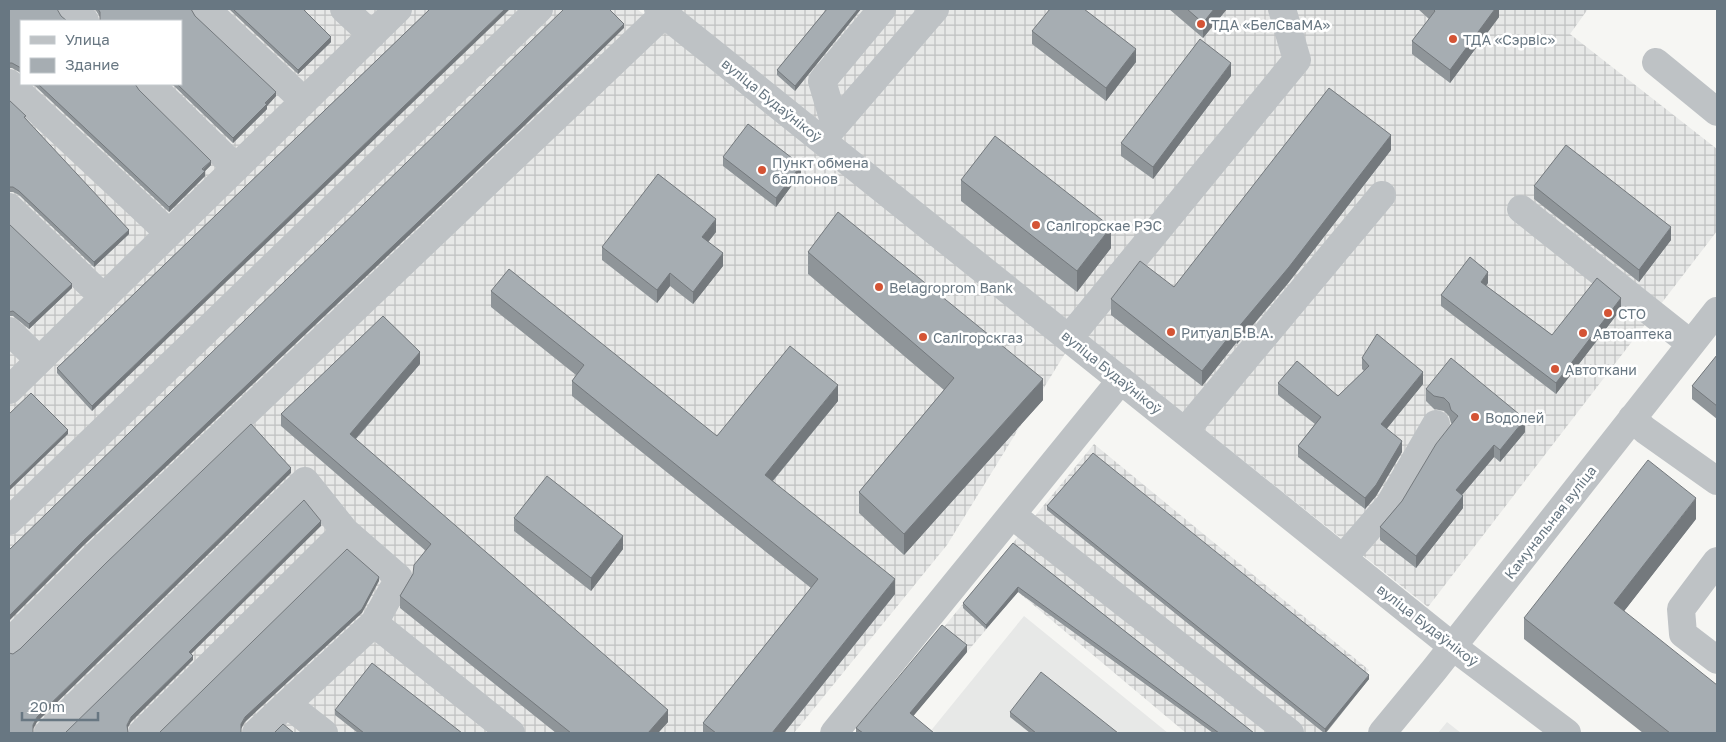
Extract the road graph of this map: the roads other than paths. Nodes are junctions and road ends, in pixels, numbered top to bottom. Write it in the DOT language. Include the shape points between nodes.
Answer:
graph roads {
  1 [pos="72,9"];
  2 [pos="206,9"];
  3 [pos="344,9"];
  4 [pos="398,9"];
  5 [pos="539,9"];
  6 [pos="882,9"];
  7 [pos="935,9"];
  8 [pos="1282,9"];
  9 [pos="661,11"];
  10 [pos="84,20"];
  11 [pos="372,35"];
  12 [pos="1656,62"];
  13 [pos="9,83"];
  14 [pos="151,85"];
  15 [pos="304,101"];
  16 [pos="1717,112"];
  17 [pos="829,132"];
  18 [pos="236,168"];
  19 [pos="1382,195"];
  20 [pos="9,207"];
  21 [pos="1522,210"];
  22 [pos="169,233"];
  23 [pos="103,297"];
  24 [pos="1717,311"];
  25 [pos="9,332"];
  26 [pos="1069,338"];
  27 [pos="1691,344"];
  28 [pos="39,360"];
  29 [pos="1121,380"];
  30 [pos="9,390"];
  31 [pos="1632,418"];
  32 [pos="1436,424"];
  33 [pos="1185,431"];
  34 [pos="1717,481"];
  35 [pos="1012,515"];
  36 [pos="9,521"];
  37 [pos="345,532"];
  38 [pos="1343,558"];
  39 [pos="1717,561"];
  40 [pos="374,623"];
  41 [pos="9,644"];
  42 [pos="1452,646"];
  43 [pos="1717,660"];
  44 [pos="287,704"];
  45 [pos="48,733"];
  46 [pos="142,733"];
  47 [pos="256,733"];
  48 [pos="324,733"];
  49 [pos="511,733"];
  50 [pos="834,733"];
  51 [pos="1290,733"];
  52 [pos="1382,733"];
  53 [pos="1567,733"];
  1 -- 10 [label="street"];
  2 -- 15 [label="street"];
  3 -- 11 [label="street"];
  4 -- 11 [label="street"];
  5 -- 36 [label="street"];
  6 -- 17 [label="street" via="822,80"];
  7 -- 17 [label="street"];
  8 -- 26 [label="street" via="1297,60"];
  9 -- 17 [label="street, вуліца Будаўнікоў"];
  9 -- 41 [label="street" via="95,556"];
  11 -- 15 [label="street"];
  12 -- 16 [label="street"];
  13 -- 22 [label="street"];
  14 -- 18 [label="street"];
  15 -- 18 [label="street"];
  17 -- 26 [label="street, вуліца Будаўнікоў"];
  18 -- 22 [label="street"];
  19 -- 33 [label="street"];
  20 -- 23 [label="street"];
  21 -- 27 [label="street"];
  22 -- 23 [label="street"];
  23 -- 28 [label="street"];
  24 -- 27 [label="street, Камунальная вуліца"];
  25 -- 28 [label="street"];
  26 -- 29 [label="street, вуліца Будаўнікоў"];
  27 -- 31 [label="street, Камунальная вуліца"];
  28 -- 30 [label="street"];
  29 -- 33 [label="street, вуліца Будаўнікоў"];
  29 -- 35 [label="street"];
  31 -- 34 [label="street"];
  31 -- 42 [label="street, Камунальная вуліца"];
  32 -- 38 [label="street" via="1389,505"];
  33 -- 38 [label="street, вуліца Будаўнікоў"];
  35 -- 50 [label="street"];
  35 -- 51 [label="street"];
  37 -- 40 [label="street" via="399,578"];
  37 -- 45 [label="street" via="304,481"];
  37 -- 46 [label="street"];
  38 -- 42 [label="street, вуліца Будаўнікоў"];
  39 -- 43 [label="street" via="1681,609 1683,634"];
  40 -- 44 [label="street"];
  40 -- 49 [label="street"];
  42 -- 52 [label="street, Камунальная вуліца"];
  42 -- 53 [label="street, вуліца Будаўнікоў"];
  44 -- 47 [label="street"];
  44 -- 48 [label="street"];
}
